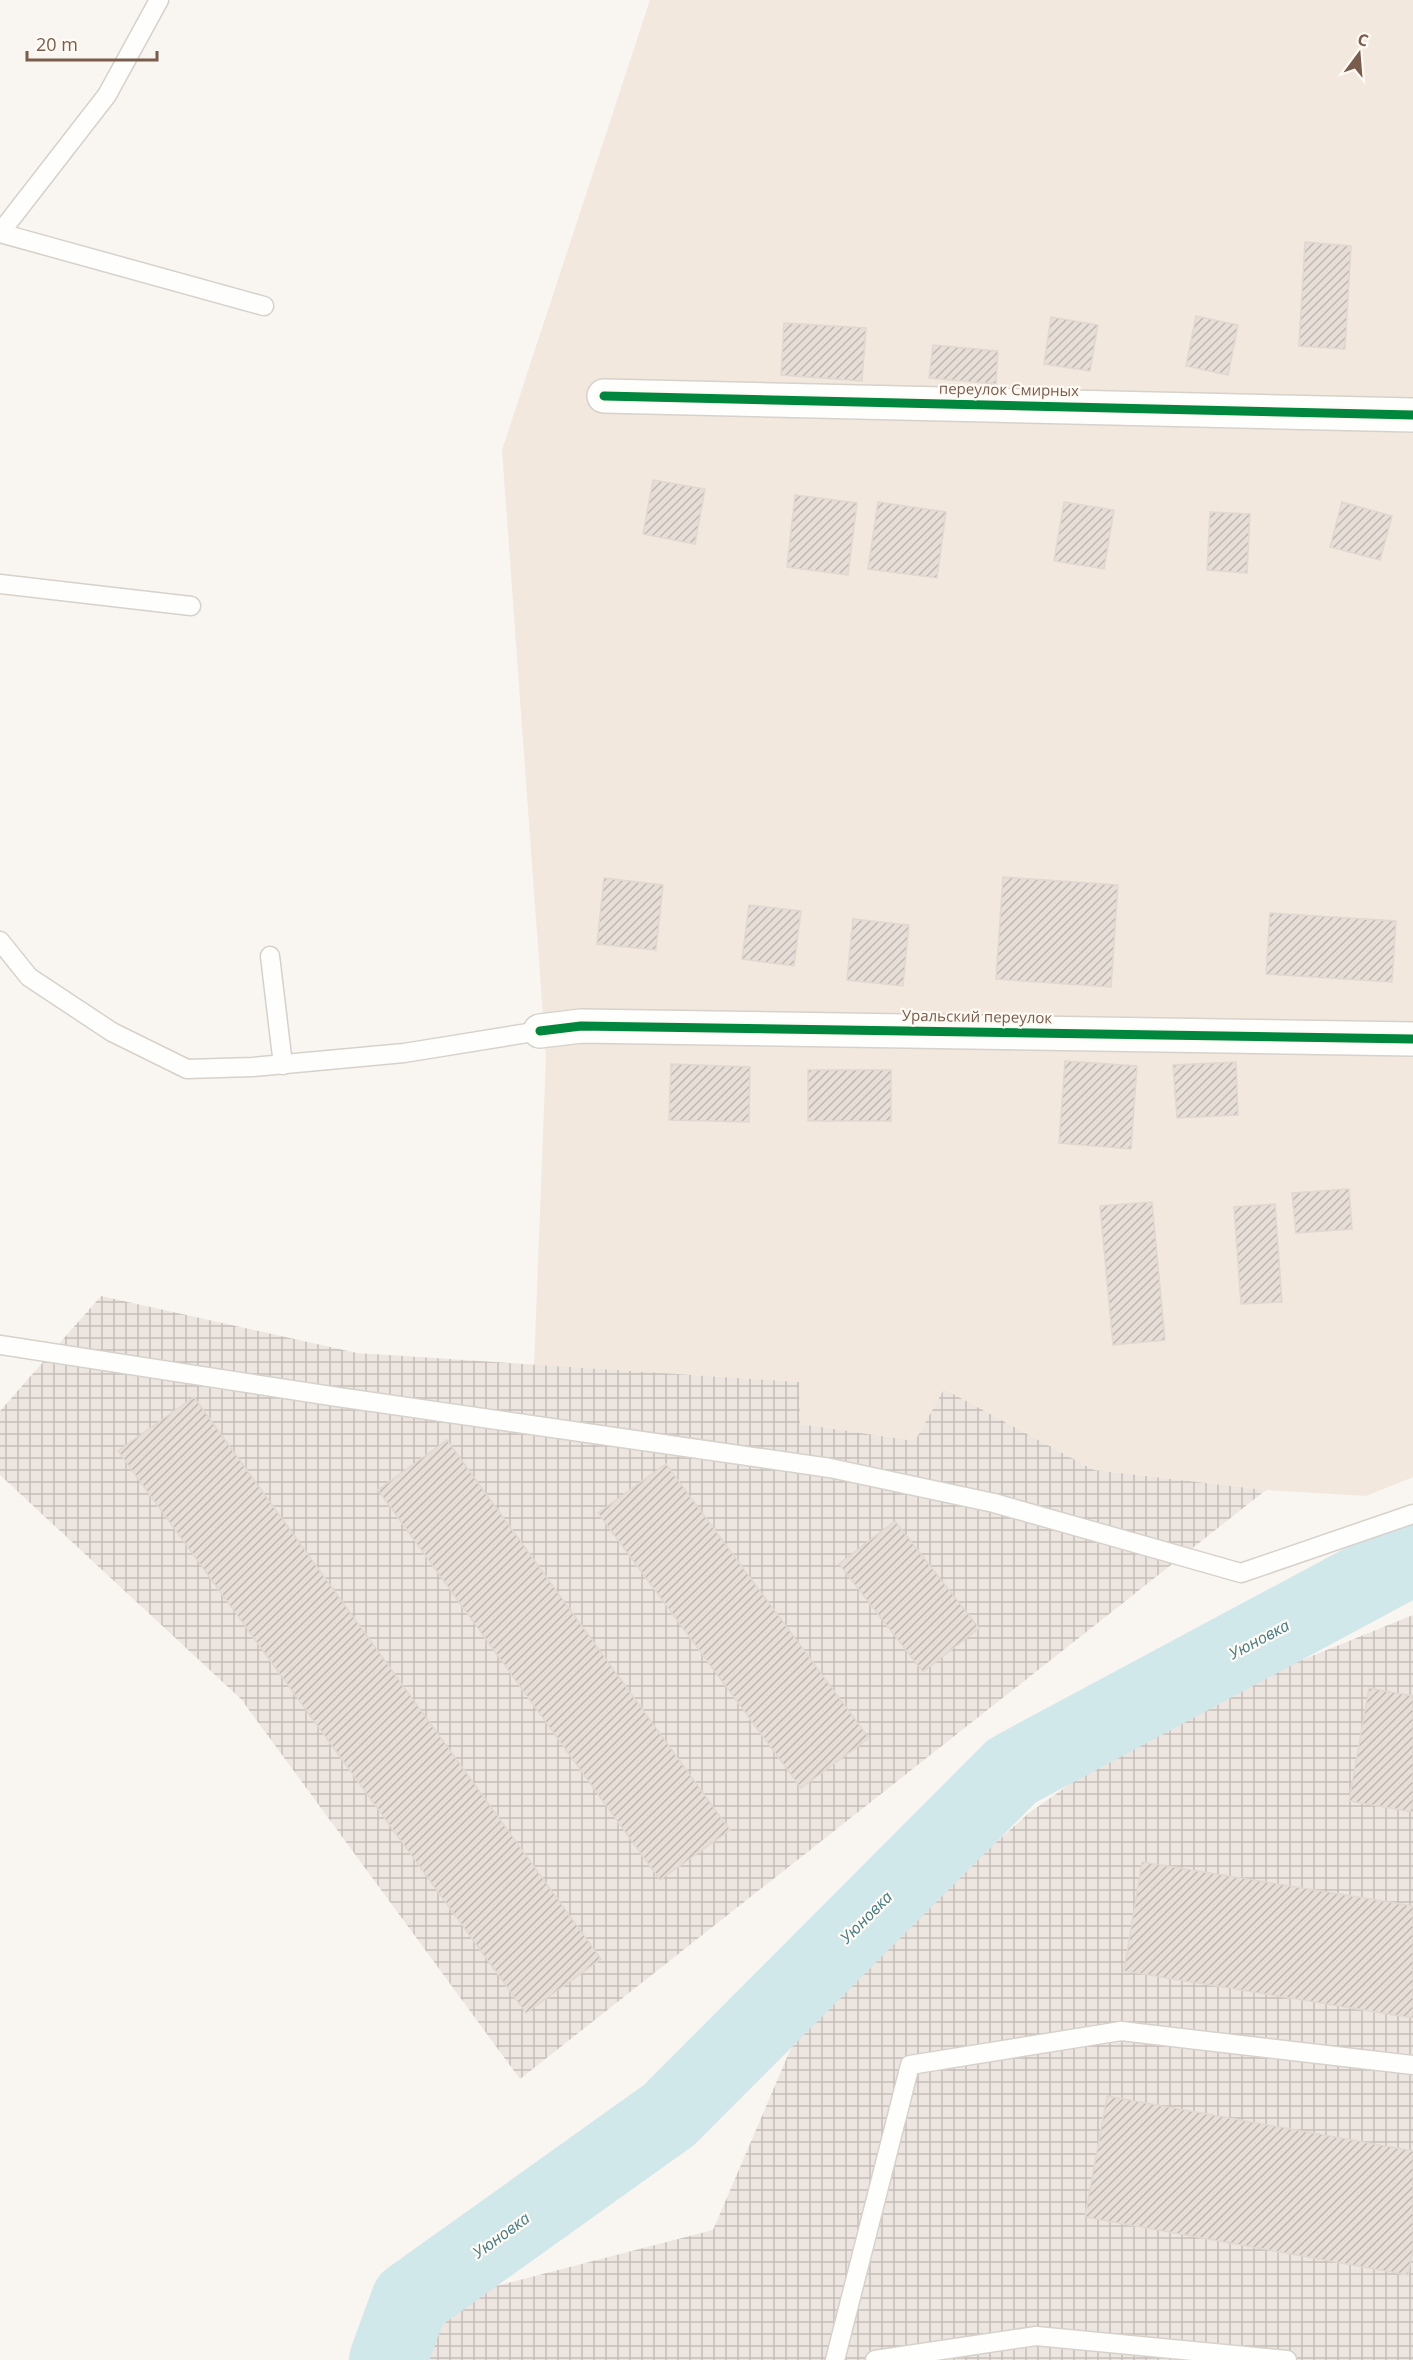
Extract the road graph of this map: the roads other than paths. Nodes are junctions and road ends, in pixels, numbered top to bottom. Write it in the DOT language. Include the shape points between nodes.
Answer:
graph roads {
  1 [pos="159,0"];
  2 [pos="264,306"];
  3 [pos="604,396"];
  4 [pos="1413,415"];
  5 [pos="0,584"];
  6 [pos="191,606"];
  7 [pos="0,941"];
  8 [pos="270,956"];
  9 [pos="540,1031"];
  10 [pos="1413,1039"];
  11 [pos="283,1065"];
  12 [pos="0,1345"];
  13 [pos="1413,1514"];
  14 [pos="1413,2065"];
  15 [pos="835,2360"];
  16 [pos="875,2360"];
  17 [pos="1287,2360"];
  1 -- 2 [label="lane" via="106,95 0,233"];
  3 -- 4 [label="street, переулок Смирных"];
  5 -- 6 [label="lane"];
  7 -- 11 [label="lane" via="29,977 112,1032 187,1069"];
  8 -- 11 [label="lane"];
  9 -- 10 [label="street, Уральский переулок" via="581,1026"];
  9 -- 11 [label="lane" via="404,1053"];
  12 -- 13 [label="lane" via="830,1468 994,1503 1241,1573"];
  14 -- 15 [label="lane" via="1120,2031 910,2065"];
  16 -- 17 [label="lane" via="1036,2336"];
}
